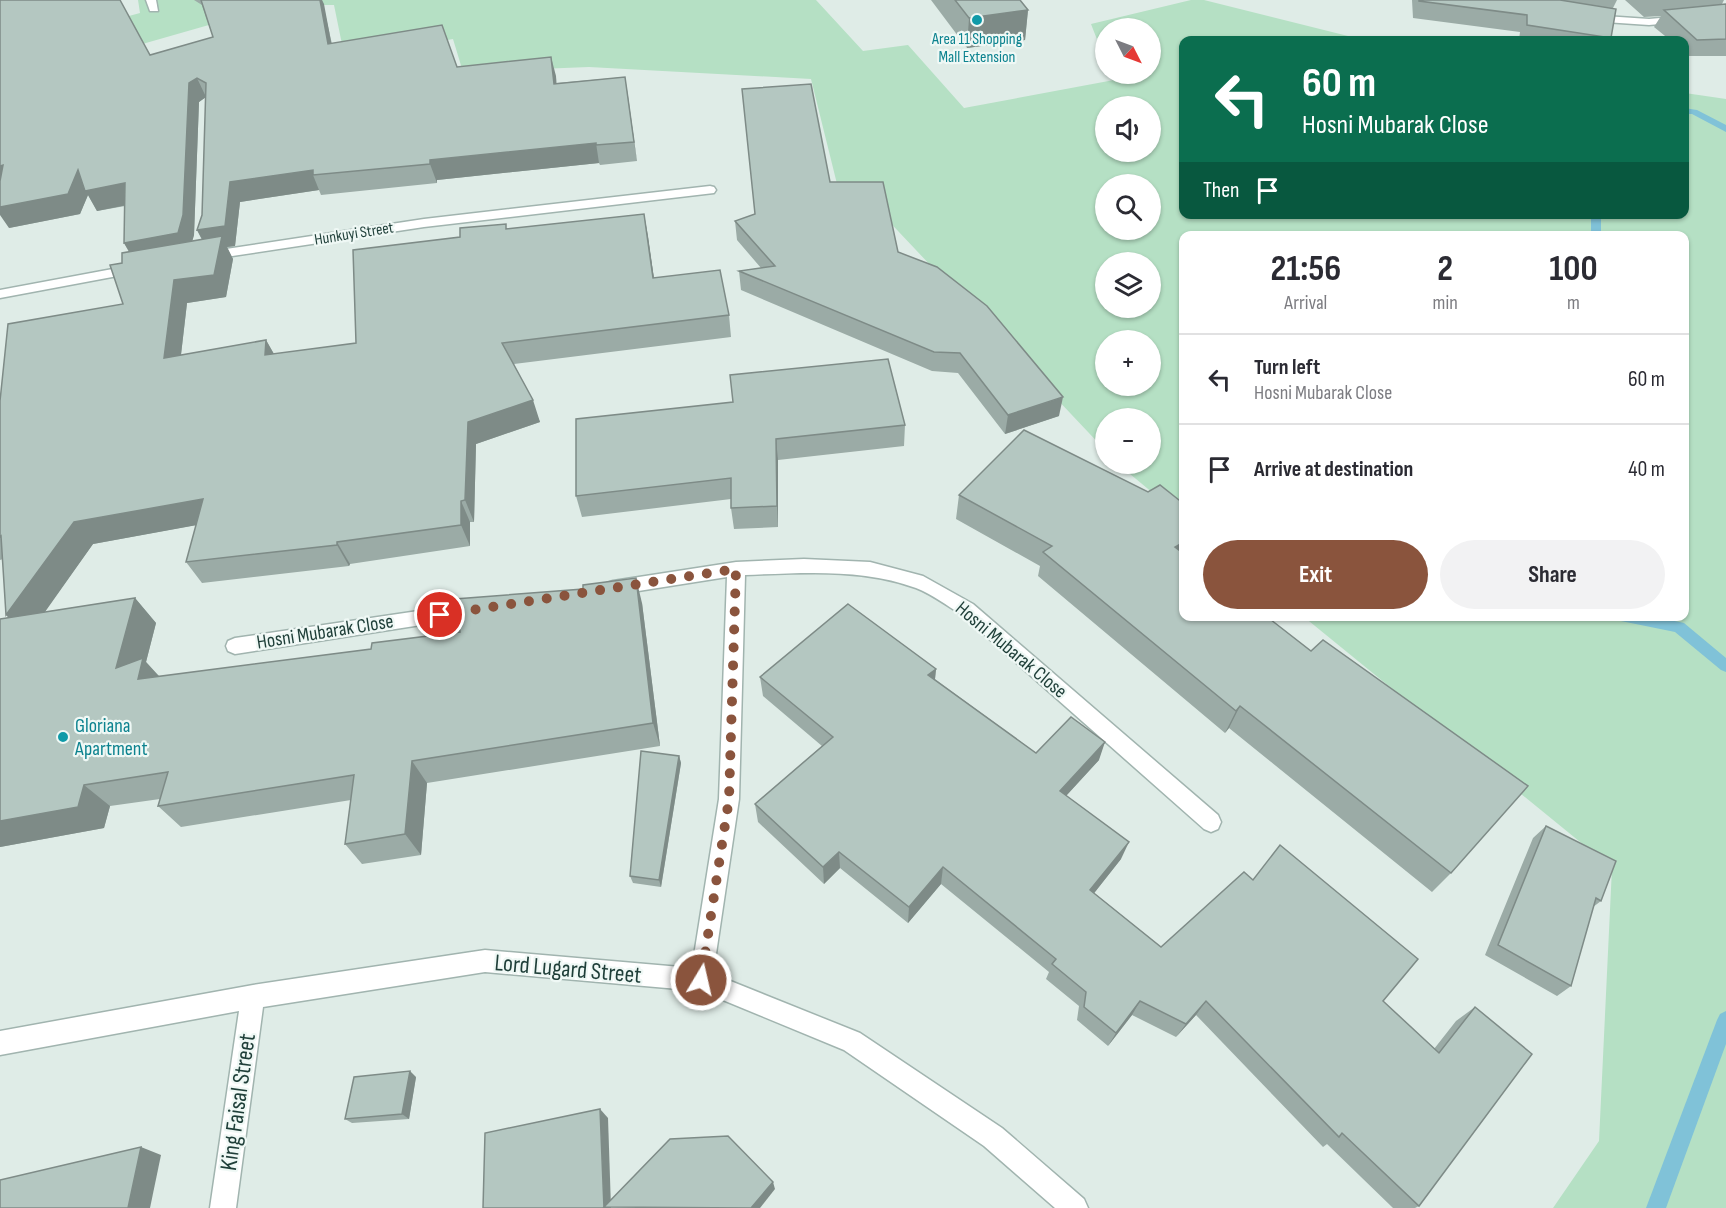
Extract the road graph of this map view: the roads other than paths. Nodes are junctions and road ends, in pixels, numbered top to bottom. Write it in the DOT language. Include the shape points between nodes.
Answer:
graph roads {
  1 [pos="1726,15"];
  2 [pos="1576,16"];
  3 [pos="710,190"];
  4 [pos="199,252"];
  5 [pos="152,266"];
  6 [pos="0,294"];
  7 [pos="736,569"];
  8 [pos="596,591"];
  9 [pos="491,607"];
  10 [pos="235,646"];
  11 [pos="1211,822"];
  12 [pos="701,980"];
  13 [pos="253,997"];
  14 [pos="0,1042"];
  15 [pos="223,1208"];
  16 [pos="1075,1208"];
  1 -- 2 [label="street" via="1649,22"];
  3 -- 4 [label="street, Hunkuyi Street"];
  5 -- 6 [label="street"];
  7 -- 8 [label="street, Hosni Mubarak Close"];
  7 -- 11 [label="street, Hosni Mubarak Close" via="870,569 922,583 967,609"];
  7 -- 12 [label="street" via="729,799"];
  9 -- 10 [label="street, Hosni Mubarak Close"];
  12 -- 13 [label="street, Lord Lugard Street" via="485,961"];
  12 -- 16 [label="street, Lord Lugard Street" via="852,1041 993,1137"];
  13 -- 14 [label="street, Lord Lugard Street"];
  13 -- 15 [label="street, King Faisal Street"];
}
